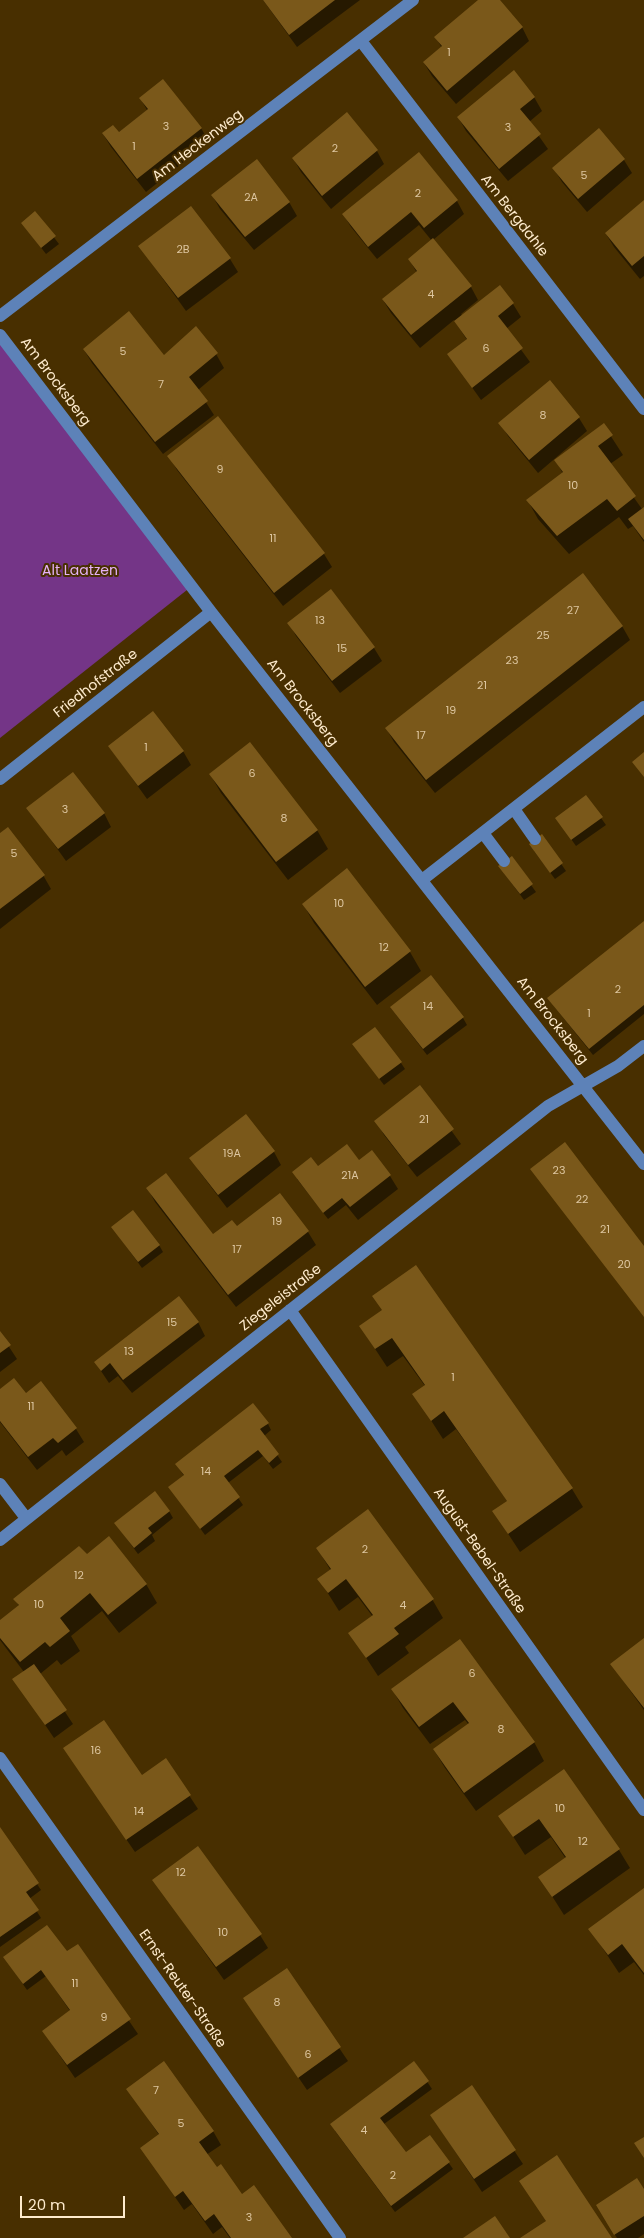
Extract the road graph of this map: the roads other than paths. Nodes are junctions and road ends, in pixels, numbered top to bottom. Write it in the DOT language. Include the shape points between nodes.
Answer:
graph roads {
  1 [pos="413,0"];
  2 [pos="361,40"];
  3 [pos="0,316"];
  4 [pos="0,335"];
  5 [pos="644,410"];
  6 [pos="211,612"];
  7 [pos="644,707"];
  8 [pos="0,779"];
  9 [pos="514,809"];
  10 [pos="483,833"];
  11 [pos="535,839"];
  12 [pos="504,861"];
  13 [pos="422,880"];
  14 [pos="644,1046"];
  15 [pos="584,1086"];
  16 [pos="644,1164"];
  17 [pos="290,1310"];
  18 [pos="0,1484"];
  19 [pos="26,1518"];
  20 [pos="0,1540"];
  21 [pos="0,1758"];
  22 [pos="644,1810"];
  23 [pos="340,2238"];
  1 -- 2 [label="street, Am Heckenweg"];
  2 -- 3 [label="street, Am Heckenweg"];
  2 -- 5 [label="street, Am Bergdahle"];
  4 -- 6 [label="street, Am Brocksberg"];
  6 -- 8 [label="street, Friedhofstraße"];
  6 -- 13 [label="street, Am Brocksberg"];
  7 -- 9 [label="street"];
  9 -- 10 [label="street"];
  9 -- 11 [label="street"];
  10 -- 12 [label="street"];
  10 -- 13 [label="street"];
  13 -- 15 [label="street, Am Brocksberg"];
  14 -- 15 [label="street, Ziegeleistraße"];
  15 -- 16 [label="street, Am Brocksberg"];
  15 -- 17 [label="street, Ziegeleistraße" via="548,1106"];
  17 -- 19 [label="street, Ziegeleistraße"];
  17 -- 22 [label="street, August-Bebel-Straße"];
  18 -- 19 [label="street"];
  19 -- 20 [label="street, Ziegeleistraße"];
  21 -- 23 [label="street, Ernst-Reuter-Straße"];
}
